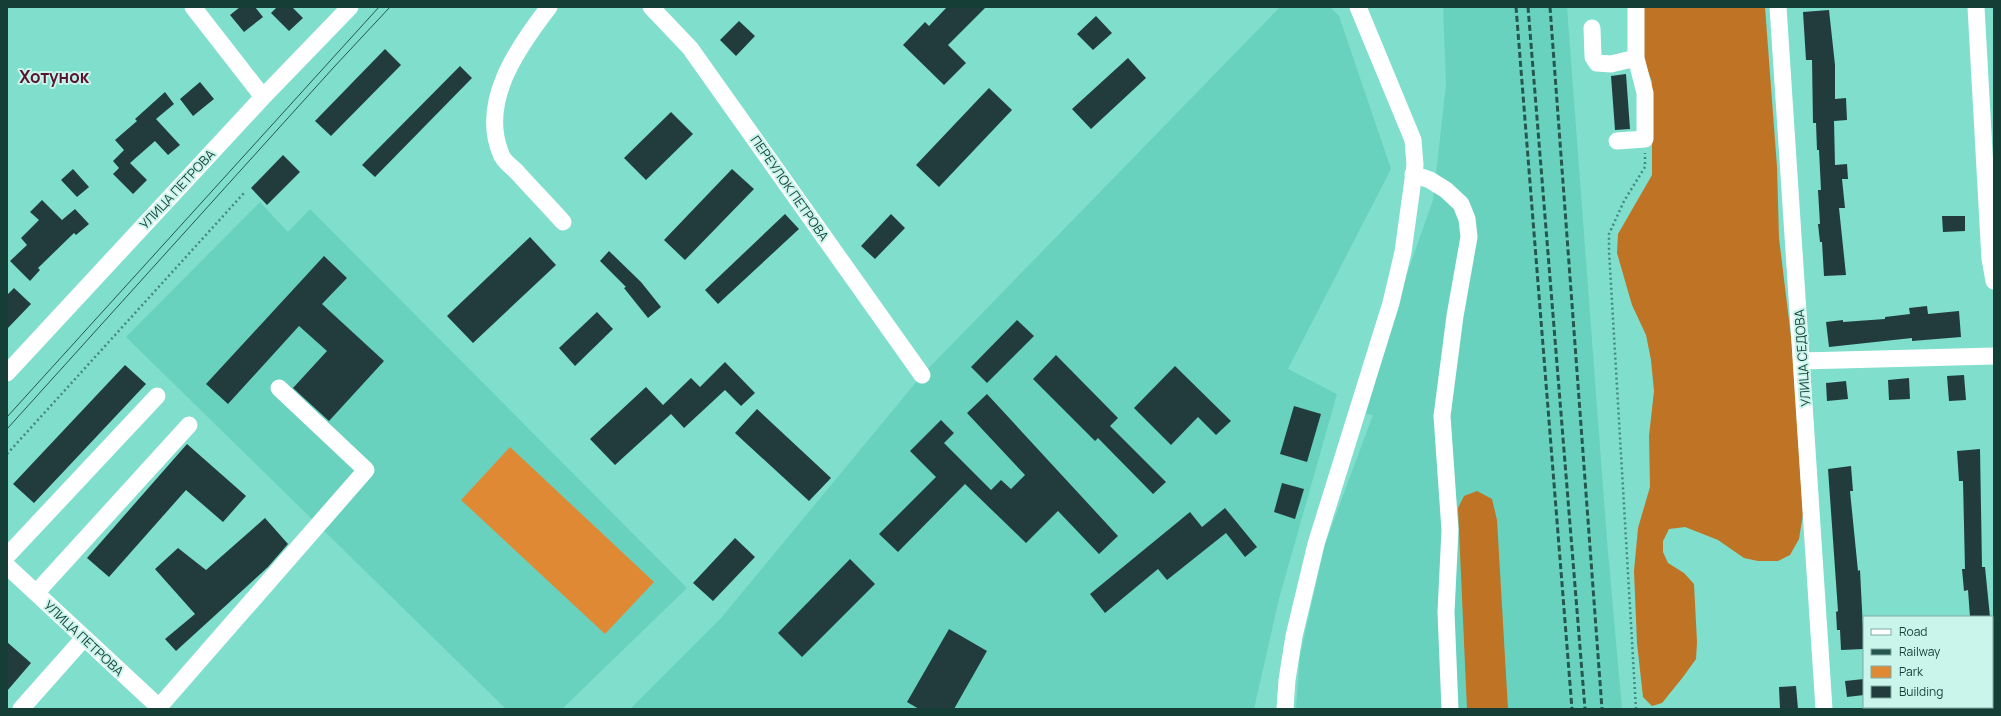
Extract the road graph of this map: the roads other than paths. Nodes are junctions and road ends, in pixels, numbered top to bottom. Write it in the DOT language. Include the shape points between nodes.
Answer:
graph roads {
  1 [pos="193,7"];
  2 [pos="350,7"];
  3 [pos="549,7"];
  4 [pos="651,7"];
  5 [pos="1358,7"];
  6 [pos="1636,7"];
  7 [pos="1778,7"];
  8 [pos="1976,7"];
  9 [pos="1592,28"];
  10 [pos="1636,58"];
  11 [pos="263,97"];
  12 [pos="1617,141"];
  13 [pos="1413,174"];
  14 [pos="563,222"];
  15 [pos="1994,281"];
  16 [pos="1994,356"];
  17 [pos="1802,361"];
  18 [pos="7,374"];
  19 [pos="922,375"];
  20 [pos="279,388"];
  21 [pos="157,396"];
  22 [pos="189,425"];
  23 [pos="7,556"];
  24 [pos="7,566"];
  25 [pos="36,593"];
  26 [pos="84,638"];
  27 [pos="160,708"];
  28 [pos="22,709"];
  29 [pos="1286,709"];
  30 [pos="1450,709"];
  31 [pos="1824,709"];
  1 -- 11 [label="street"];
  2 -- 11 [label="street, УЛИЦА ПЕТРОВА"];
  3 -- 14 [label="street" via="525,37 506,74 495,106 494,131 501,156"];
  4 -- 19 [label="street, ПЕРЕУЛОК ПЕТРОВА" via="690,48"];
  5 -- 13 [label="street" via="1414,140"];
  6 -- 10 [label="street"];
  7 -- 17 [label="street, УЛИЦА СЕДОВА"];
  8 -- 15 [label="street" via="1990,260"];
  9 -- 10 [label="street" via="1593,58 1597,63 1611,64"];
  10 -- 12 [label="street" via="1645,93 1645,139"];
  11 -- 18 [label="street, УЛИЦА ПЕТРОВА"];
  13 -- 29 [label="street" via="1402,252 1391,304 1316,544 1305,589 1287,680"];
  13 -- 30 [label="street" via="1430,180 1446,190 1461,204 1468,219 1468,237 1442,416 1450,530 1446,612"];
  16 -- 17 [label="street"];
  17 -- 31 [label="street, УЛИЦА СЕДОВА"];
  20 -- 27 [label="street" via="366,470"];
  21 -- 23 [label="street"];
  22 -- 25 [label="street"];
  24 -- 25 [label="street, УЛИЦА ПЕТРОВА"];
  25 -- 26 [label="street, УЛИЦА ПЕТРОВА"];
  26 -- 27 [label="street, УЛИЦА ПЕТРОВА"];
  26 -- 28 [label="street"];
}
